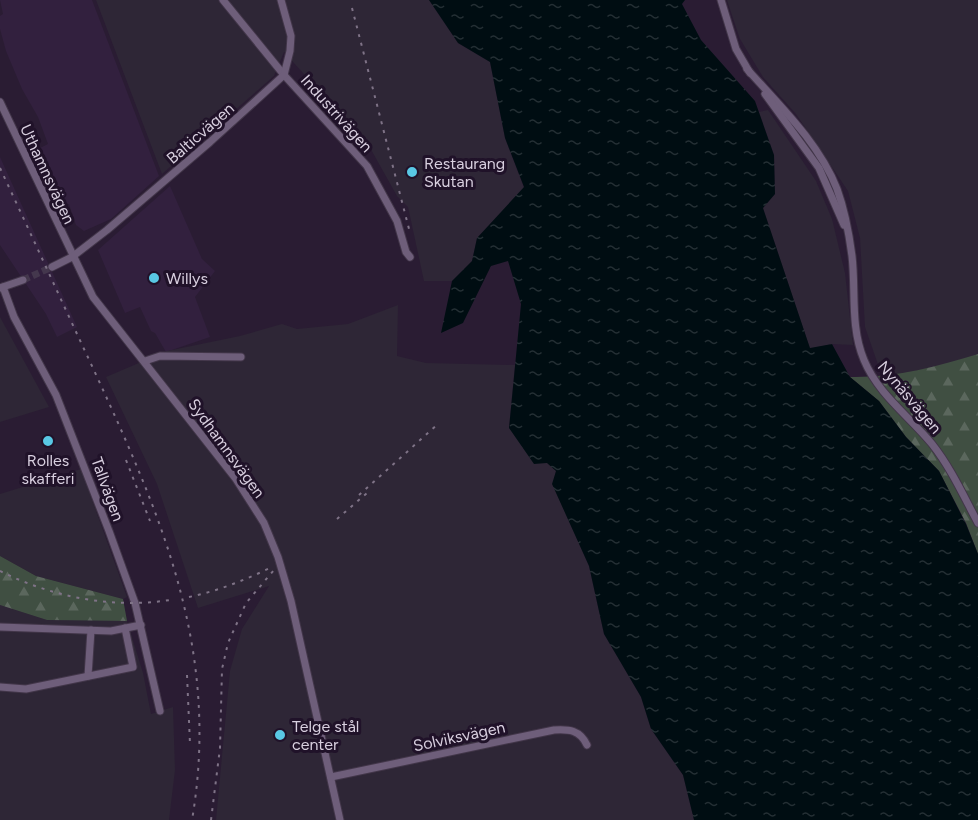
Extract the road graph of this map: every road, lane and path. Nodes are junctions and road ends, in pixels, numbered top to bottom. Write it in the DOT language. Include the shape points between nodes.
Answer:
graph roads {
  1 [pos="223,0"];
  2 [pos="281,0"];
  3 [pos="721,0"];
  4 [pos="284,75"];
  5 [pos="0,102"];
  6 [pos="72,257"];
  7 [pos="410,257"];
  8 [pos="52,267"];
  9 [pos="22,280"];
  10 [pos="1,287"];
  11 [pos="241,357"];
  12 [pos="145,361"];
  13 [pos="978,523"];
  14 [pos="141,625"];
  15 [pos="0,627"];
  16 [pos="124,628"];
  17 [pos="91,630"];
  18 [pos="88,676"];
  19 [pos="0,687"];
  20 [pos="160,711"];
  21 [pos="587,745"];
  22 [pos="331,777"];
  23 [pos="340,820"];
  1 -- 4 [label="street, Industrivägen"];
  2 -- 4 [label="street" via="291,36"];
  3 -- 13 [label="street, Nynäsvägen" via="730,35 747,69 802,131 836,188 845,216 854,273 855,324 864,362 880,387 938,453"];
  4 -- 6 [label="street, Balticvägen" via="159,187"];
  4 -- 7 [label="street, Industrivägen" via="367,166 397,221"];
  5 -- 6 [label="street, Uthamnsvägen"];
  6 -- 8 [label="street, Balticvägen"];
  6 -- 12 [label="street, Sydhamnsvägen" via="93,297"];
  9 -- 10 [label="street"];
  10 -- 14 [label="street, Tallvägen" via="73,435"];
  11 -- 12 [label="street" via="160,356"];
  12 -- 22 [label="street, Sydhamnsvägen" via="236,479 264,523 291,601"];
  14 -- 16 [label="street"];
  14 -- 20 [label="street, Tallvägen"];
  15 -- 17 [label="street"];
  16 -- 17 [label="street"];
  16 -- 18 [label="street" via="133,667"];
  17 -- 18 [label="street"];
  18 -- 19 [label="street" via="26,689"];
  21 -- 22 [label="street, Solviksvägen" via="570,729 554,730"];
  22 -- 23 [label="street, Sydhamnsvägen"];
}
